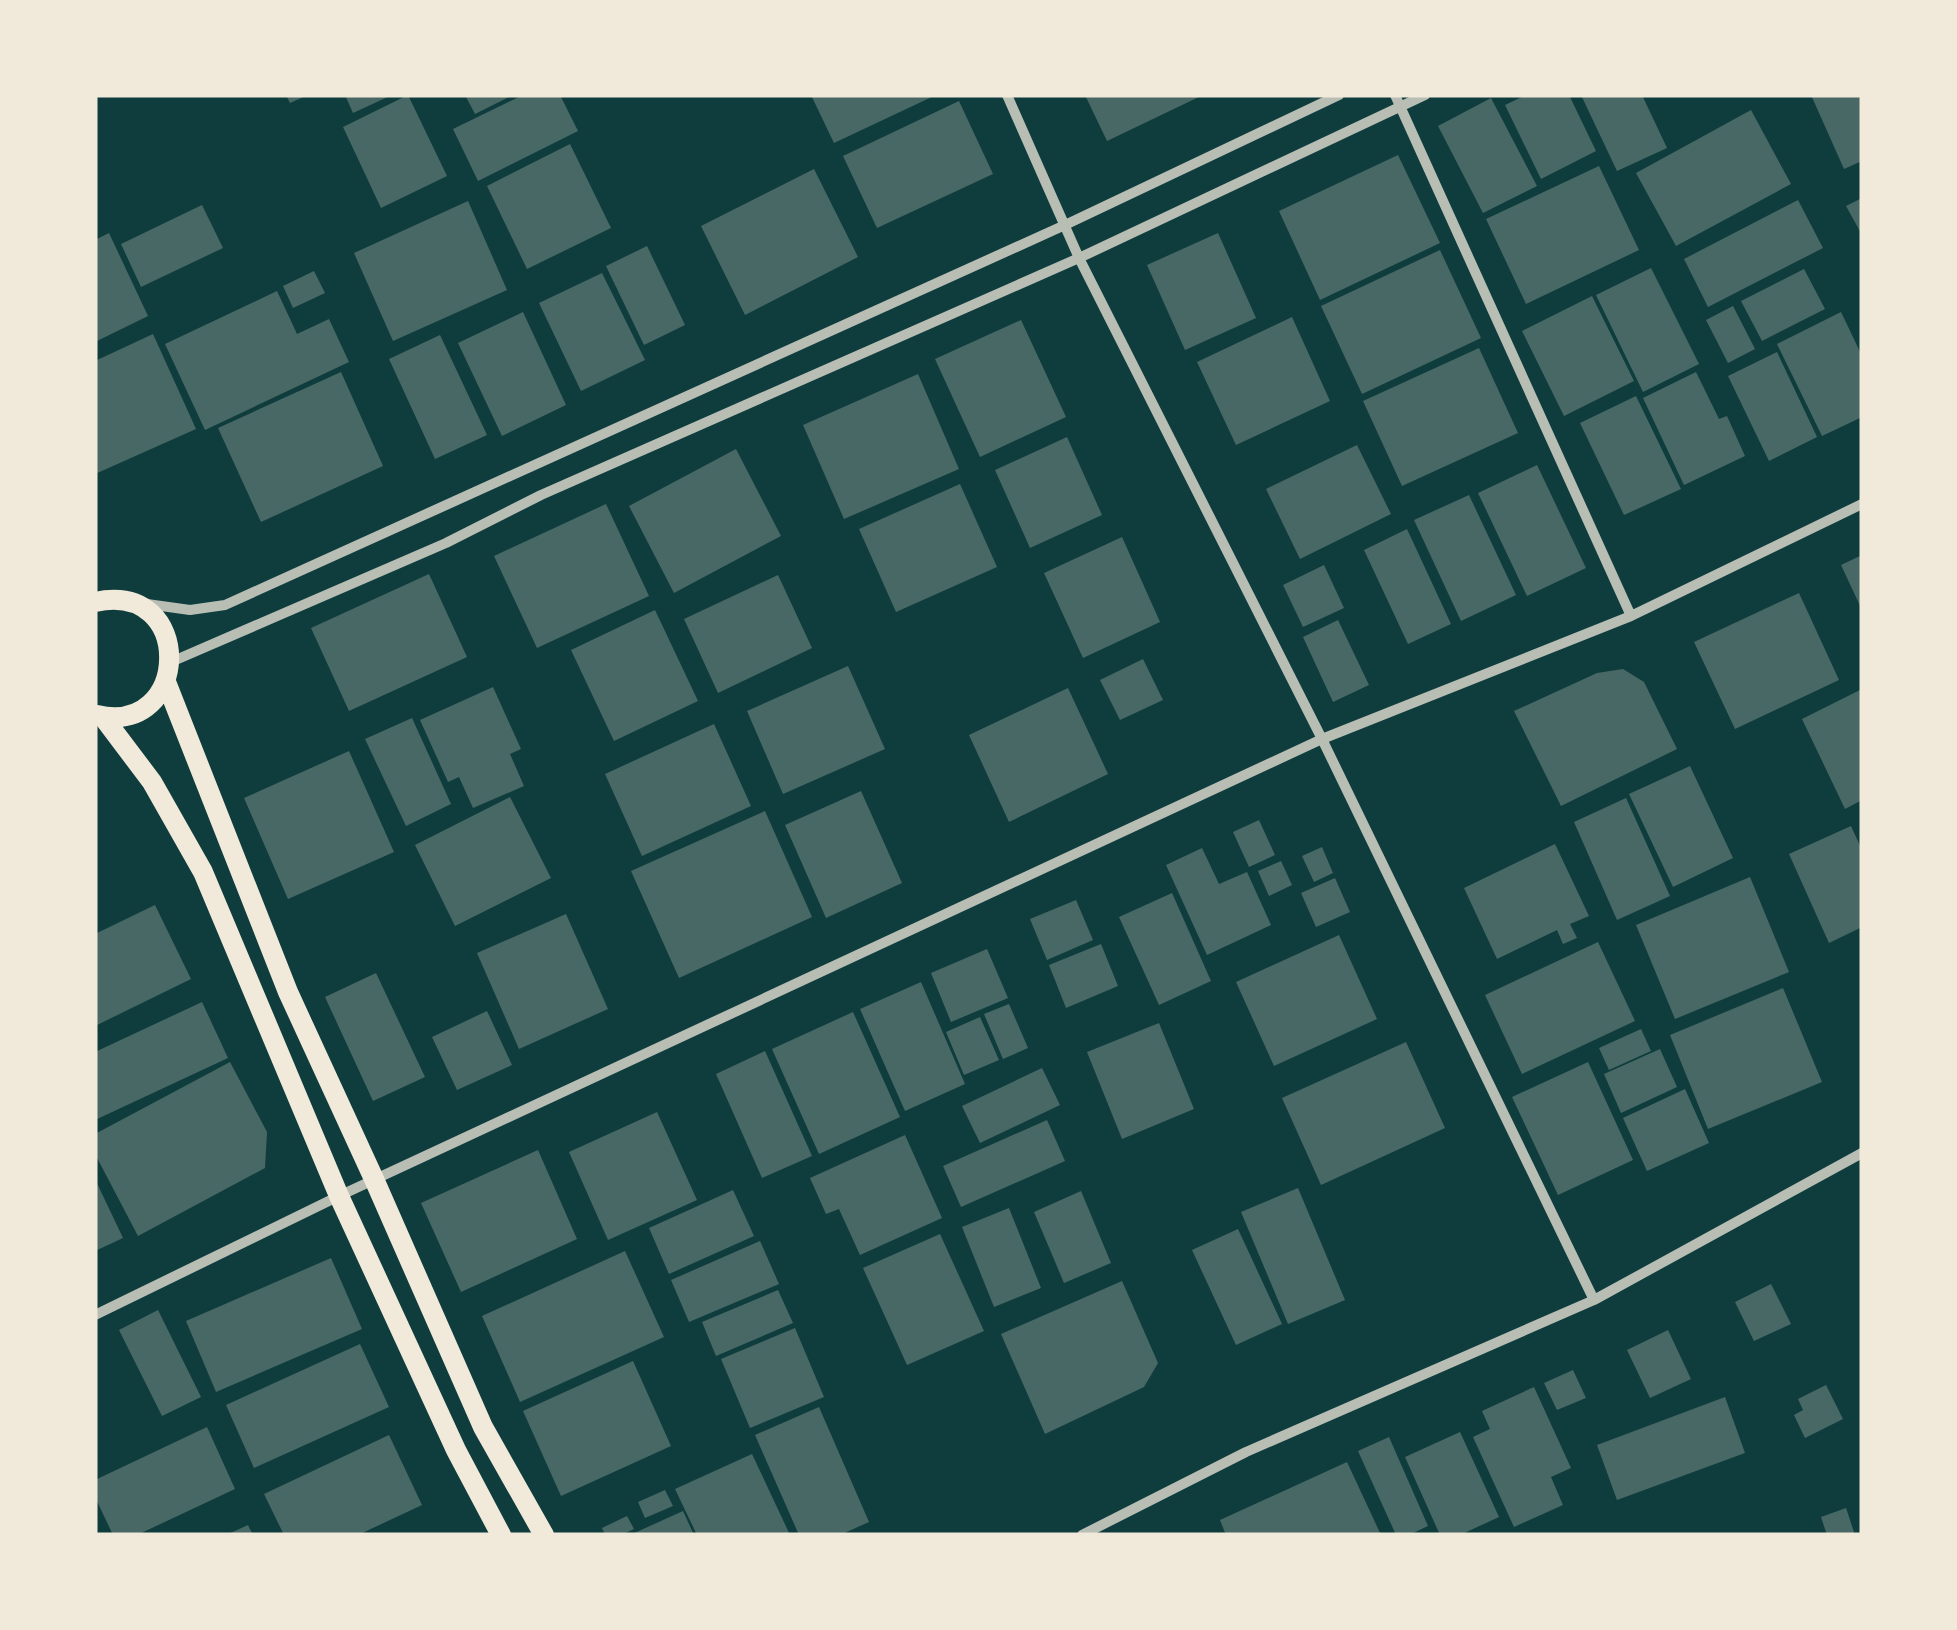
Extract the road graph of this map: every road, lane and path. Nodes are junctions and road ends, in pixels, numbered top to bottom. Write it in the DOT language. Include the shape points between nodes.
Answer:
graph roads {
  1 [pos="1008,95"];
  2 [pos="1339,95"];
  3 [pos="1425,95"];
  4 [pos="1397,101"];
  5 [pos="1065,225"];
  6 [pos="1080,258"];
  7 [pos="1862,504"];
  8 [pos="95,579"];
  9 [pos="111,601"];
  10 [pos="1630,616"];
  11 [pos="168,672"];
  12 [pos="98,717"];
  13 [pos="1322,738"];
  14 [pos="1862,1154"];
  15 [pos="374,1179"];
  16 [pos="339,1196"];
  17 [pos="1594,1300"];
  18 [pos="95,1315"];
  19 [pos="501,1535"];
  20 [pos="544,1535"];
  21 [pos="1082,1535"];
  1 -- 5 [label="street"];
  2 -- 5 [label="street"];
  3 -- 4 [label="street"];
  4 -- 6 [label="street"];
  4 -- 10 [label="street"];
  5 -- 6 [label="street"];
  5 -- 9 [label="street" via="225,605 190,610"];
  6 -- 11 [label="street" via="541,495"];
  6 -- 13 [label="street"];
  7 -- 10 [label="street"];
  8 -- 9 [label="main road"];
  9 -- 11 [label="main road" via="146,610 160,624"];
  10 -- 13 [label="street"];
  11 -- 12 [label="main road" via="140,710"];
  11 -- 15 [label="main road" via="288,992"];
  12 -- 16 [label="main road" via="152,782 203,872"];
  13 -- 15 [label="street"];
  13 -- 17 [label="street"];
  14 -- 17 [label="street"];
  15 -- 16 [label="street"];
  15 -- 20 [label="main road" via="483,1427"];
  16 -- 18 [label="street"];
  16 -- 19 [label="main road"];
  17 -- 21 [label="street" via="1246,1452"];
}
